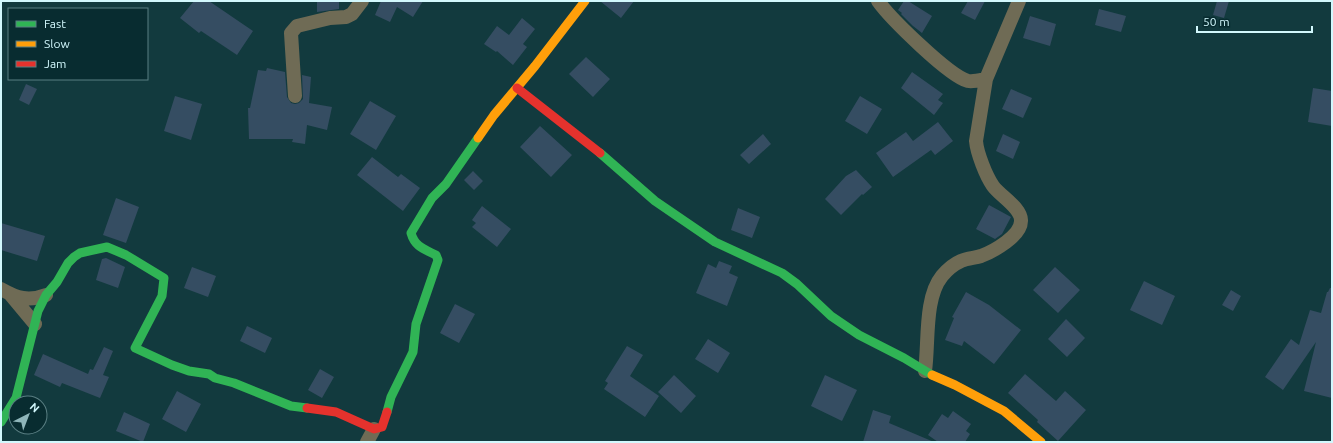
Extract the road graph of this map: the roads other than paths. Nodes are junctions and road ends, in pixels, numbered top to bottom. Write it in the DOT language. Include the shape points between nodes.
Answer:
graph roads {
  1 [pos="362,1"];
  2 [pos="585,1"];
  3 [pos="878,1"];
  4 [pos="1019,1"];
  5 [pos="986,79"];
  6 [pos="516,88"];
  7 [pos="295,96"];
  8 [pos="5,292"];
  9 [pos="46,295"];
  10 [pos="35,324"];
  11 [pos="925,371"];
  12 [pos="1,422"];
  13 [pos="374,429"];
  14 [pos="367,442"];
  15 [pos="1041,442"];
  1 -- 7 [label="street" via="352,14 346,17 330,18 294,28 291,33"];
  2 -- 6 [label="street"];
  3 -- 5 [label="street" via="909,35 954,74 968,81"];
  4 -- 5 [label="street"];
  5 -- 11 [label="street" via="976,141 977,149 993,186 1020,214 1022,222 1006,242 981,256 961,260 941,277 930,301"];
  6 -- 11 [label="street" via="608,159 655,201 715,242 782,273 831,316 859,335"];
  6 -- 13 [label="street" via="446,184 432,198 411,233 413,240 420,247 436,255 438,260 416,324 412,352 391,397 382,427"];
  8 -- 9 [label="street" via="33,300"];
  8 -- 10 [label="street"];
  9 -- 10 [label="street"];
  9 -- 13 [label="street" via="74,257 80,253 107,247 126,255 164,278 162,296 135,348 172,365 209,374 291,406 336,412"];
  10 -- 12 [label="street" via="16,398"];
  11 -- 15 [label="street" via="1004,411"];
  13 -- 14 [label="street"];
}
